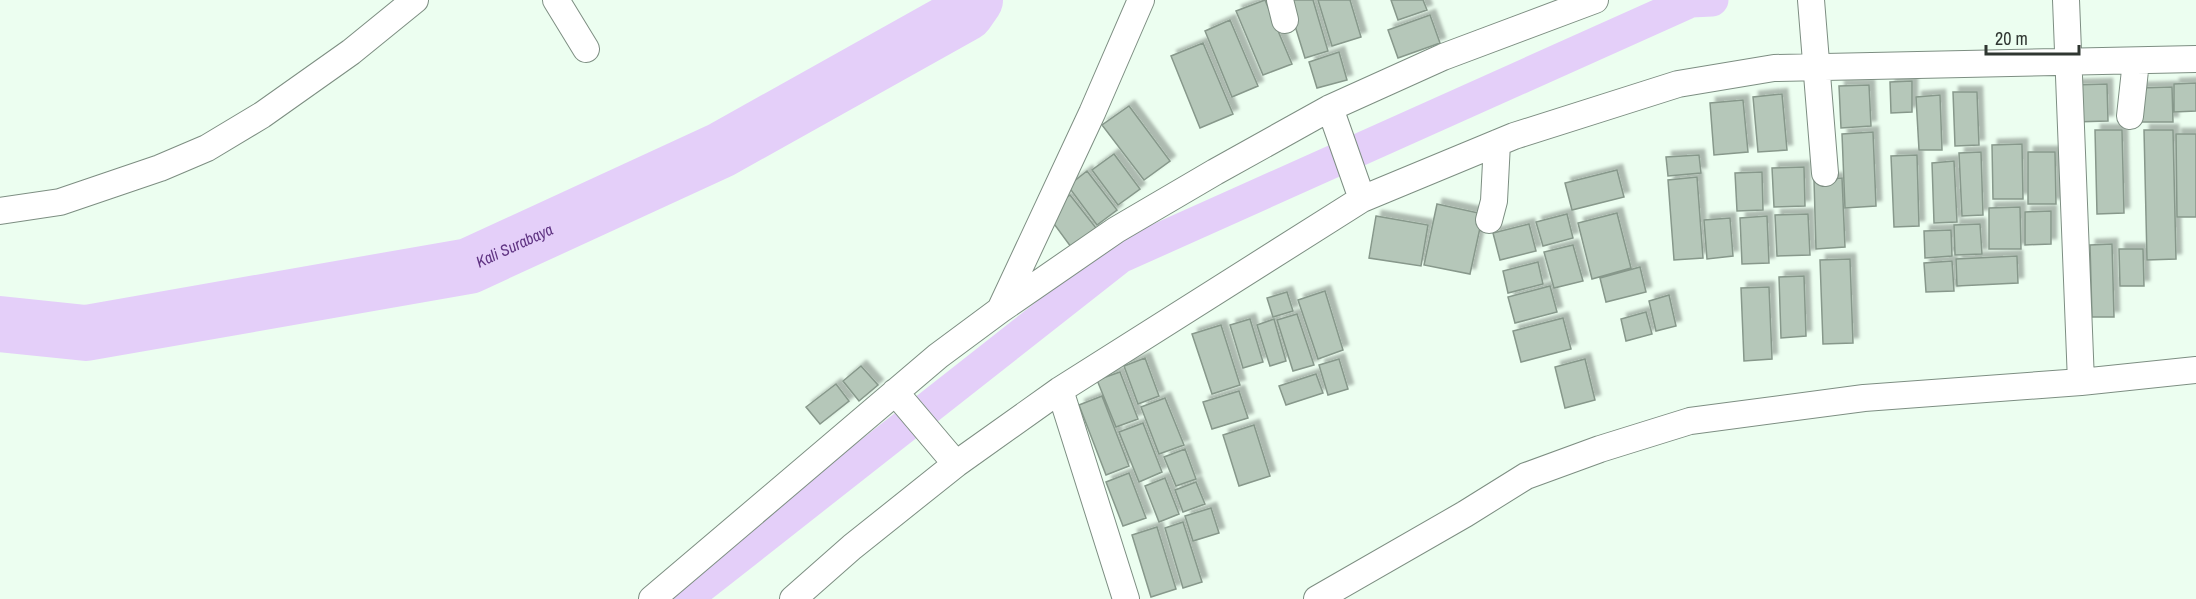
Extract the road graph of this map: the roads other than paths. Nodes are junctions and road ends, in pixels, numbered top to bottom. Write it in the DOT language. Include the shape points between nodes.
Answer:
graph roads {
  1 [pos="415,0"];
  2 [pos="556,0"];
  3 [pos="1141,0"];
  4 [pos="1595,0"];
  5 [pos="1810,0"];
  6 [pos="2066,0"];
  7 [pos="1560,6"];
  8 [pos="586,49"];
  9 [pos="2069,52"];
  10 [pos="2196,59"];
  11 [pos="1815,60"];
  12 [pos="2136,61"];
  13 [pos="1333,116"];
  14 [pos="2130,116"];
  15 [pos="1497,143"];
  16 [pos="1826,172"];
  17 [pos="1358,190"];
  18 [pos="0,211"];
  19 [pos="1489,220"];
  20 [pos="1000,310"];
  21 [pos="2196,370"];
  22 [pos="2081,382"];
  23 [pos="1060,390"];
  24 [pos="901,399"];
  25 [pos="951,457"];
  26 [pos="652,599"];
  27 [pos="793,599"];
  28 [pos="1126,599"];
  29 [pos="1317,599"];
  1 -- 18 [label="street" via="351,52 262,115 207,148 60,202"];
  2 -- 8 [label="street"];
  3 -- 20 [label="street"];
  4 -- 7 [label="street"];
  5 -- 11 [label="street"];
  6 -- 9 [label="street"];
  7 -- 13 [label="street" via="1443,57"];
  9 -- 11 [label="street"];
  9 -- 12 [label="street"];
  9 -- 22 [label="street"];
  10 -- 12 [label="street"];
  11 -- 15 [label="street" via="1678,84"];
  11 -- 16 [label="street"];
  12 -- 14 [label="street"];
  13 -- 17 [label="street"];
  13 -- 20 [label="street" via="1215,172 1116,230"];
  15 -- 17 [label="street"];
  15 -- 19 [label="street" via="1494,201"];
  17 -- 23 [label="street"];
  20 -- 24 [label="street" via="938,356"];
  21 -- 22 [label="street"];
  22 -- 29 [label="street" via="1864,398 1690,421 1526,476"];
  23 -- 25 [label="street"];
  23 -- 28 [label="street"];
  24 -- 25 [label="street"];
  24 -- 26 [label="street"];
  25 -- 27 [label="street"];
}
